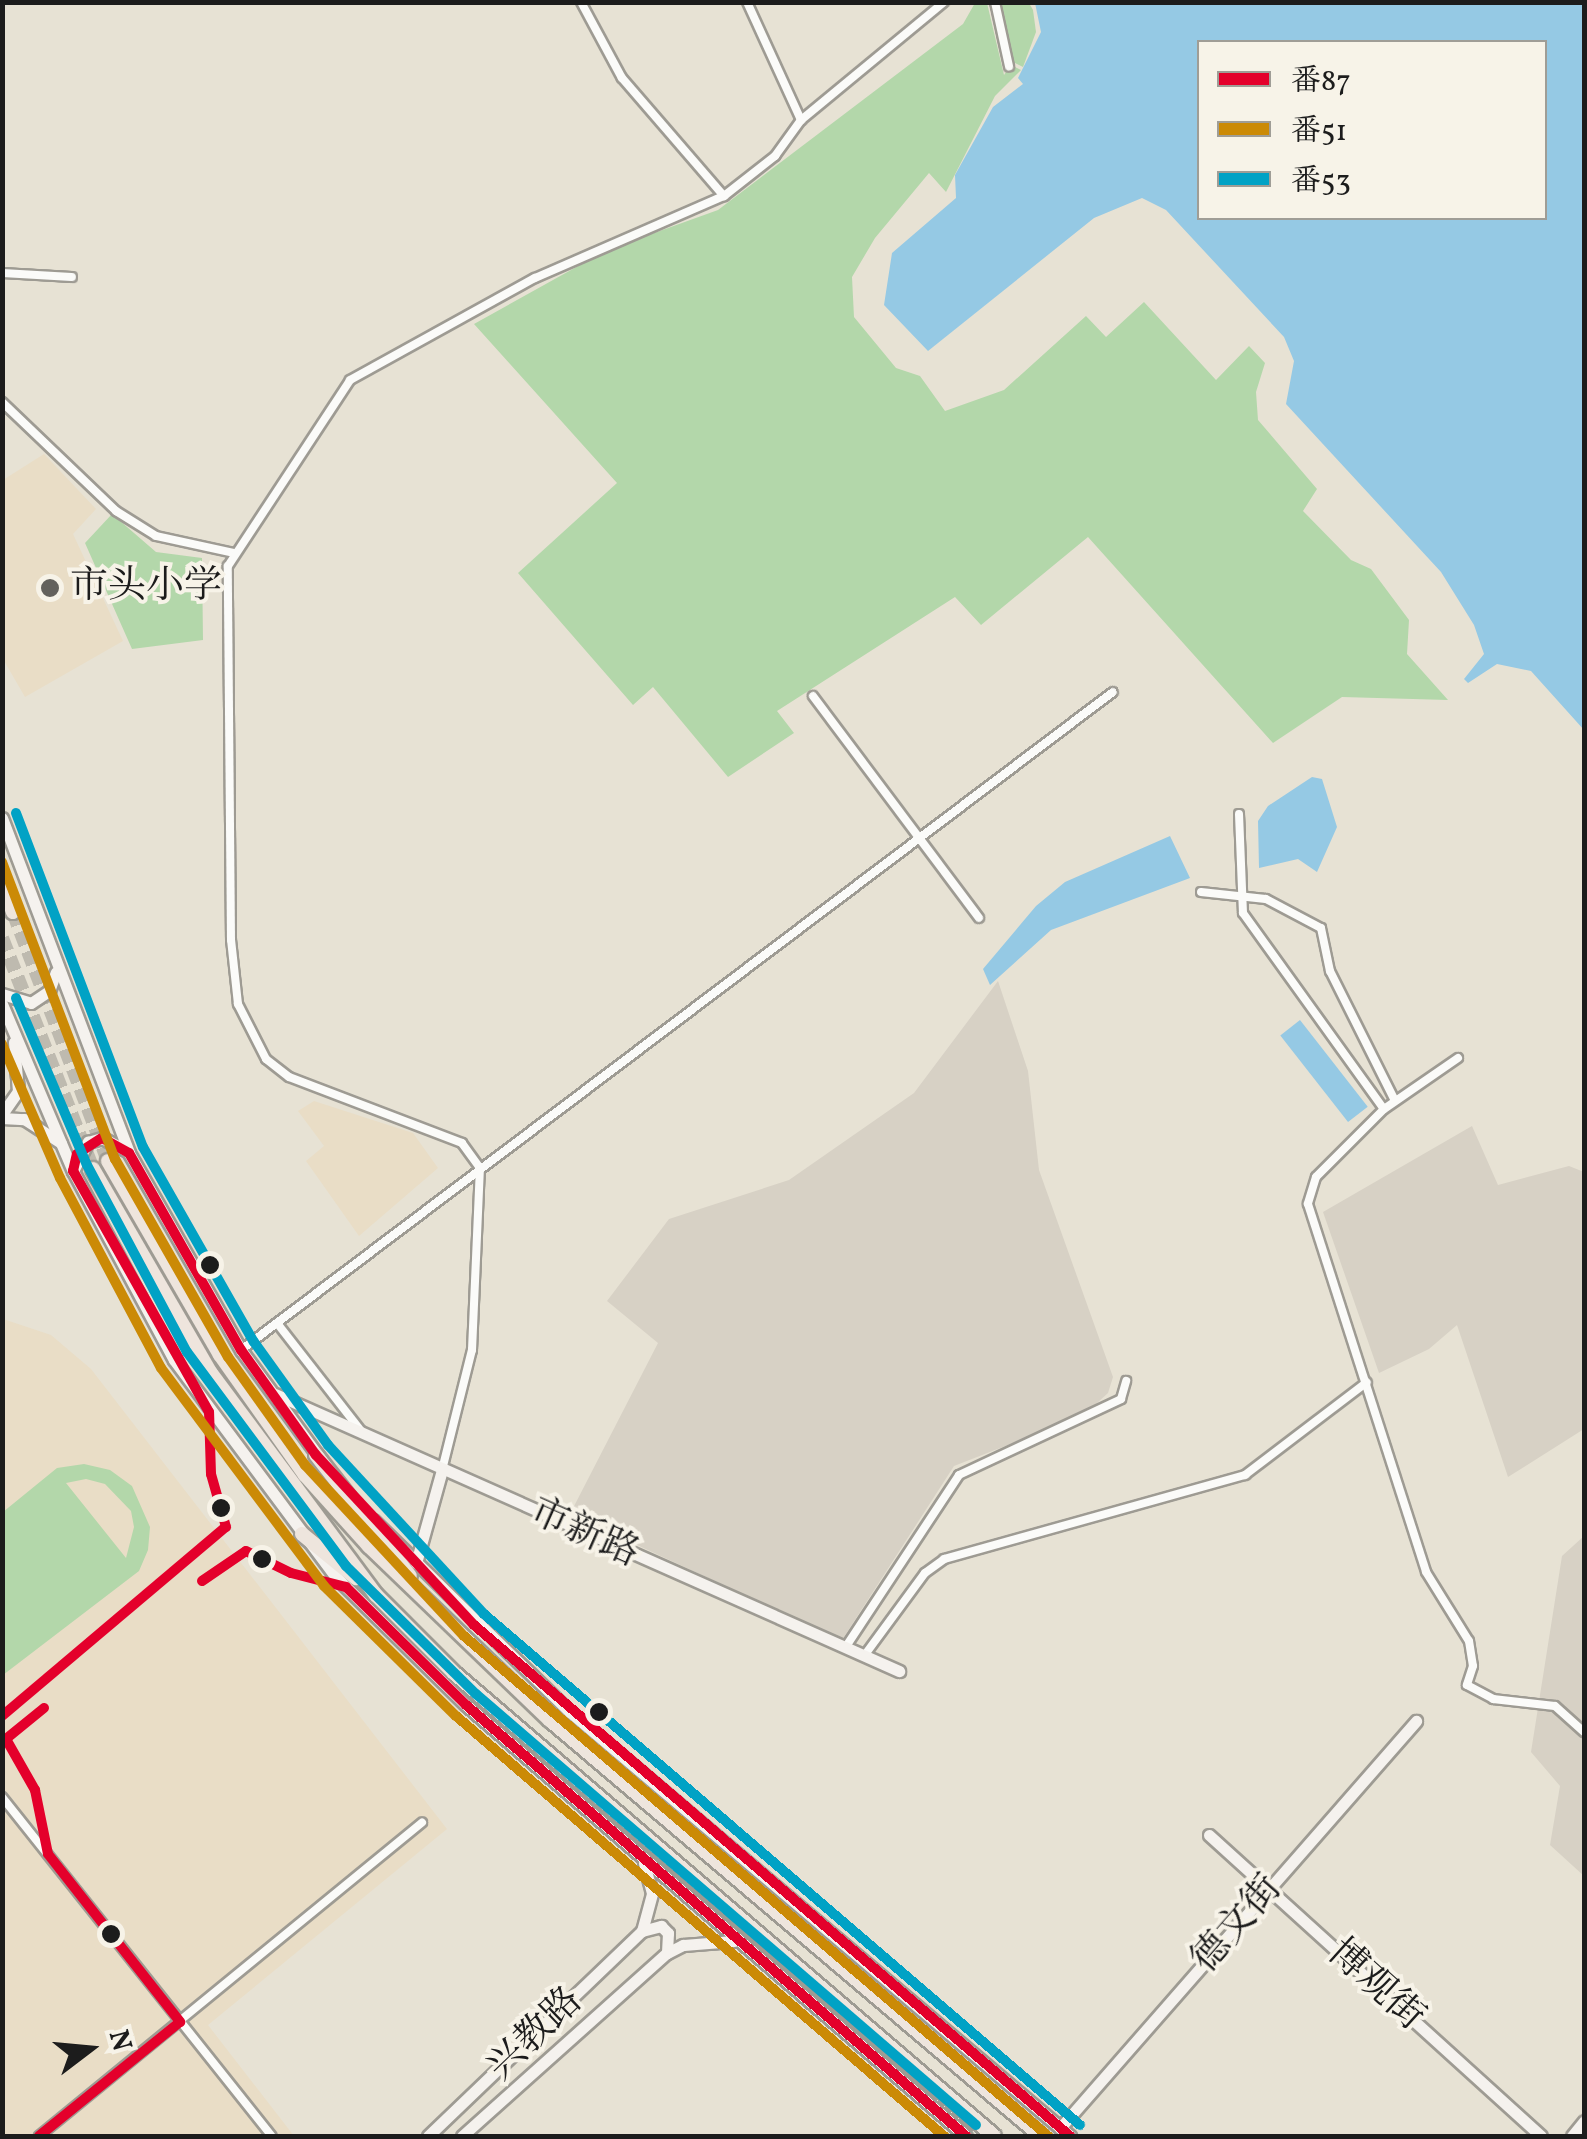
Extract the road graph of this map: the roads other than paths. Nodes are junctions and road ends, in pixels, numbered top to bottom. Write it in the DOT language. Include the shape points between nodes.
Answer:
graph roads {
  1 [pos="582,2"];
  2 [pos="748,2"];
  3 [pos="944,2"];
  4 [pos="995,2"];
  5 [pos="1009,66"];
  6 [pos="801,120"];
  7 [pos="724,196"];
  8 [pos="2,272"];
  9 [pos="72,277"];
  10 [pos="2,402"];
  11 [pos="234,553"];
  12 [pos="1113,692"];
  13 [pos="812,696"];
  14 [pos="1239,814"];
  15 [pos="2,818"];
  16 [pos="919,841"];
  17 [pos="2,882"];
  18 [pos="1201,892"];
  19 [pos="1243,894"];
  20 [pos="12,912"];
  21 [pos="979,918"];
  22 [pos="56,972"];
  23 [pos="2,994"];
  24 [pos="2,1004"];
  25 [pos="12,1028"];
  26 [pos="1458,1058"];
  27 [pos="1395,1101"];
  28 [pos="1384,1109"];
  29 [pos="2,1116"];
  30 [pos="61,1143"];
  31 [pos="129,1153"];
  32 [pos="108,1161"];
  33 [pos="480,1168"];
  34 [pos="93,1169"];
  35 [pos="73,1172"];
  36 [pos="277,1322"];
  37 [pos="240,1350"];
  38 [pos="1126,1381"];
  39 [pos="1368,1382"];
  40 [pos="271,1392"];
  41 [pos="364,1434"];
  42 [pos="316,1455"];
  43 [pos="442,1470"];
  44 [pos="302,1534"];
  45 [pos="416,1563"];
  46 [pos="376,1595"];
  47 [pos="450,1628"];
  48 [pos="843,1652"];
  49 [pos="861,1660"];
  50 [pos="898,1671"];
  51 [pos="1416,1721"];
  52 [pos="1584,1732"];
  53 [pos="2,1797"];
  54 [pos="422,1822"];
  55 [pos="1209,1835"];
  56 [pos="644,1863"];
  57 [pos="1269,1889"];
  58 [pos="642,1931"];
  59 [pos="734,1941"];
  60 [pos="666,1953"];
  61 [pos="180,2022"];
  62 [pos="1584,2121"];
  63 [pos="1065,2132"];
  64 [pos="39,2136"];
  65 [pos="272,2136"];
  66 [pos="428,2136"];
  67 [pos="462,2136"];
  68 [pos="966,2136"];
  69 [pos="994,2136"];
  70 [pos="1041,2136"];
  71 [pos="1541,2136"];
  72 [pos="1572,2136"];
  1 -- 7 [label="street" via="622,78"];
  2 -- 6 [label="street"];
  3 -- 6 [label="street"];
  4 -- 5 [label="street"];
  6 -- 7 [label="street" via="775,156"];
  7 -- 11 [label="street" via="535,278 366,368 324,413"];
  8 -- 9 [label="street"];
  10 -- 11 [label="street" via="116,512 156,536"];
  11 -- 33 [label="street" via="225,588 238,1004 266,1059 290,1077 462,1143"];
  12 -- 16 [label="street"];
  13 -- 16 [label="street"];
  14 -- 19 [label="street"];
  15 -- 22 [label="main road"];
  16 -- 21 [label="street"];
  16 -- 33 [label="street"];
  17 -- 20 [label="highway"];
  18 -- 19 [label="street"];
  19 -- 27 [label="street" via="1320,928 1330,971"];
  19 -- 28 [label="street" via="1252,930"];
  22 -- 23 [label="main road" via="49,991 31,1003"];
  22 -- 31 [label="main road"];
  24 -- 25 [label="main road"];
  25 -- 29 [label="main road" via="18,1091"];
  25 -- 30 [label="main road"];
  26 -- 27 [label="street"];
  27 -- 28 [label="street"];
  28 -- 39 [label="street" via="1316,1177 1308,1204"];
  29 -- 30 [label="main road" via="24,1118"];
  30 -- 35 [label="main road"];
  31 -- 35 [label="main road" via="114,1141 88,1142"];
  31 -- 37 [label="main road"];
  32 -- 47 [label="highway" via="220,1355 285,1447"];
  33 -- 36 [label="street"];
  33 -- 43 [label="street" via="472,1350"];
  34 -- 46 [label="highway" via="211,1373"];
  35 -- 44 [label="main road" via="174,1360"];
  36 -- 37 [label="street"];
  36 -- 41 [label="street"];
  37 -- 40 [label="main road"];
  38 -- 48 [label="street" via="1122,1399 958,1475"];
  39 -- 49 [label="street" via="1245,1475 944,1559 924,1573"];
  39 -- 52 [label="street" via="1426,1572 1470,1640 1474,1666 1467,1685 1494,1699 1555,1706"];
  40 -- 41 [label="main road, 市新路"];
  40 -- 42 [label="main road"];
  41 -- 43 [label="main road, 市新路"];
  42 -- 45 [label="main road"];
  42 -- 47 [label="highway"];
  43 -- 45 [label="main road"];
  43 -- 48 [label="main road, 市新路"];
  44 -- 46 [label="highway"];
  44 -- 56 [label="main road" via="414,1656"];
  45 -- 63 [label="main road" via="570,1712"];
  46 -- 69 [label="highway" via="467,1684"];
  47 -- 70 [label="highway"];
  48 -- 49 [label="main road, 市新路"];
  49 -- 50 [label="main road, 市新路"];
  51 -- 57 [label="main road, 德文街"];
  53 -- 61 [label="street"];
  54 -- 61 [label="street"];
  55 -- 57 [label="main road, 博观街"];
  56 -- 58 [label="main road" via="652,1893"];
  56 -- 59 [label="main road"];
  57 -- 63 [label="main road, 德文街"];
  57 -- 71 [label="main road, 博观街"];
  58 -- 60 [label="main road" via="661,1926 668,1933"];
  58 -- 66 [label="main road, 兴教路"];
  59 -- 60 [label="main road"];
  59 -- 68 [label="main road"];
  60 -- 67 [label="main road, 兴教路"];
  61 -- 64 [label="street"];
  61 -- 65 [label="street"];
  62 -- 72 [label="main road"];
}
